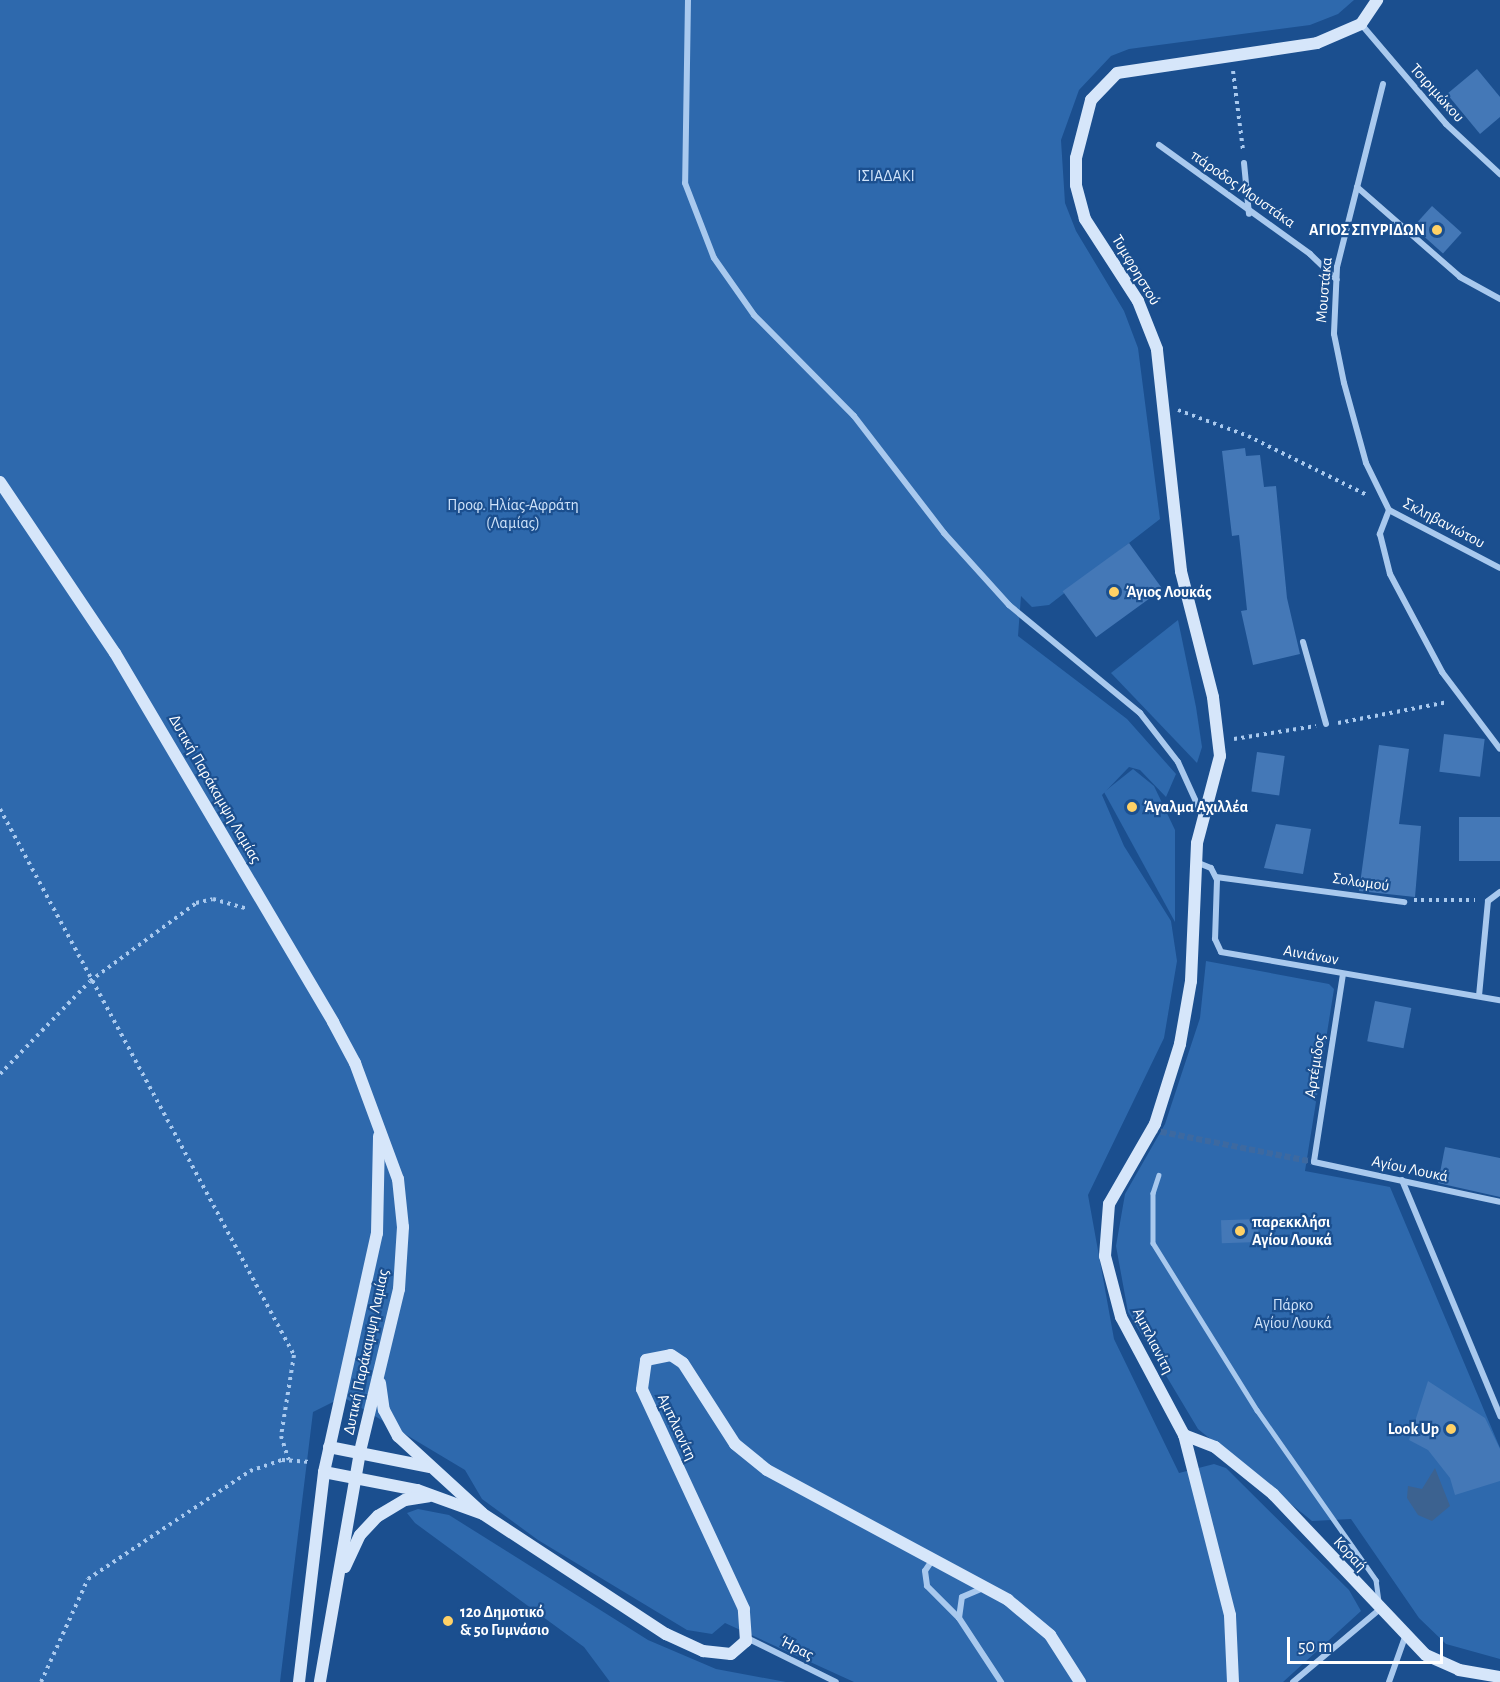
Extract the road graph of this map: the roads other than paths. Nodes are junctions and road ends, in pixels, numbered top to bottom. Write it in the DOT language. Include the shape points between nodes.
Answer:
graph roads {
  1 [pos="688,0"];
  2 [pos="1377,0"];
  3 [pos="1361,24"];
  4 [pos="1383,84"];
  5 [pos="1159,145"];
  6 [pos="1244,163"];
  7 [pos="1500,174"];
  8 [pos="1357,188"];
  9 [pos="1249,214"];
  10 [pos="1337,280"];
  11 [pos="1500,300"];
  12 [pos="0,482"];
  13 [pos="1380,497"];
  14 [pos="1389,510"];
  15 [pos="1500,567"];
  16 [pos="1304,642"];
  17 [pos="1326,724"];
  18 [pos="1500,749"];
  19 [pos="1202,815"];
  20 [pos="1197,843"];
  21 [pos="1195,861"];
  22 [pos="1216,877"];
  23 [pos="1500,892"];
  24 [pos="1404,902"];
  25 [pos="1343,974"];
  26 [pos="1479,996"];
  27 [pos="1500,1000"];
  28 [pos="379,1126"];
  29 [pos="1314,1162"];
  30 [pos="1159,1175"];
  31 [pos="1402,1180"];
  32 [pos="1500,1202"];
  33 [pos="379,1373"];
  34 [pos="1500,1416"];
  35 [pos="1184,1435"];
  36 [pos="329,1447"];
  37 [pos="360,1452"];
  38 [pos="325,1468"];
  39 [pos="437,1468"];
  40 [pos="355,1477"];
  41 [pos="437,1495"];
  42 [pos="483,1514"];
  43 [pos="933,1558"];
  44 [pos="988,1587"];
  45 [pos="338,1588"];
  46 [pos="1380,1609"];
  47 [pos="959,1618"];
  48 [pos="1406,1637"];
  49 [pos="747,1638"];
  50 [pos="1500,1677"];
  51 [pos="299,1682"];
  52 [pos="320,1682"];
  53 [pos="836,1682"];
  54 [pos="1000,1682"];
  55 [pos="1080,1682"];
  56 [pos="1233,1682"];
  57 [pos="1293,1682"];
  58 [pos="1389,1682"];
  1 -- 19 [label="street" via="684,176 714,258 754,315 848,409 944,533 1009,605 1140,713 1178,762"];
  2 -- 3 [label="street"];
  3 -- 7 [label="street, Τσιριμώκου" via="1446,124"];
  3 -- 19 [label="street, Τυμφρηστού" via="1317,43 1117,74 1096,92 1080,132 1076,175 1081,208 1147,318 1166,407 1181,571 1217,723 1220,756"];
  4 -- 8 [label="street, Μουστάκα"];
  5 -- 9 [label="street, πάροδος Μουστάκα"];
  6 -- 9 [label="street"];
  8 -- 10 [label="street, Μουστάκα"];
  8 -- 11 [label="street" via="1460,277"];
  9 -- 10 [label="street, πάροδος Μουστάκα" via="1310,254"];
  10 -- 13 [label="street, Μουστάκα" via="1334,334 1362,453"];
  12 -- 28 [label="street, Δυτική Παράκαμψη Λαμίας" via="115,653 333,1022"];
  13 -- 14 [label="street, Σκληβανιώτου"];
  14 -- 15 [label="street, Σκληβανιώτου"];
  14 -- 18 [label="street" via="1380,534 1390,574 1442,672"];
  16 -- 17 [label="street"];
  19 -- 20 [label="street, Τυμφρηστού"];
  20 -- 21 [label="street, Αμπλιανίτη"];
  21 -- 22 [label="street"];
  21 -- 35 [label="street, Αμπλιανίτη" via="1191,981 1179,1044 1155,1124 1116,1189 1103,1234 1114,1299"];
  22 -- 24 [label="street, Σολωμού"];
  22 -- 25 [label="street, Αινιάνων" via="1215,939 1221,952"];
  23 -- 26 [label="street" via="1488,901"];
  25 -- 26 [label="street, Αινιάνων"];
  25 -- 29 [label="street, Αρτέμιδος"];
  26 -- 27 [label="street, Αινιάνων"];
  28 -- 33 [label="street, Δυτική Παράκαμψη Λαμίας" via="398,1179 403,1227 399,1289"];
  28 -- 36 [label="street, Δυτική Παράκαμψη Λαμίας" via="374,1256"];
  29 -- 31 [label="street, Αγίου Λουκά"];
  30 -- 46 [label="lane" via="1152,1193 1153,1243 1257,1410 1376,1580"];
  31 -- 32 [label="street, Αγίου Λουκά"];
  31 -- 34 [label="street"];
  33 -- 37 [label="street, Δυτική Παράκαμψη Λαμίας"];
  33 -- 39 [label="street" via="392,1428"];
  35 -- 46 [label="street, Κοραή" via="1215,1447 1273,1494"];
  35 -- 56 [label="street, Αμπλιανίτη" via="1230,1615"];
  36 -- 37 [label="street"];
  36 -- 38 [label="street, Δυτική Παράκαμψη Λαμίας"];
  37 -- 39 [label="street"];
  37 -- 40 [label="street, Δυτική Παράκαμψη Λαμίας"];
  38 -- 40 [label="street"];
  38 -- 51 [label="street"];
  39 -- 42 [label="street"];
  40 -- 41 [label="street"];
  40 -- 45 [label="street, Δυτική Παράκαμψη Λαμίας"];
  41 -- 42 [label="street"];
  41 -- 45 [label="street" via="398,1503 373,1520 360,1534"];
  42 -- 49 [label="street" via="689,1646 723,1655 741,1649"];
  43 -- 44 [label="street, Αμπλιανίτη"];
  43 -- 47 [label="street" via="925,1571 927,1586"];
  43 -- 49 [label="street, Αμπλιανίτη" via="842,1515 766,1470 735,1444 682,1362 668,1354 651,1355 641,1373 643,1395 728,1569 744,1609"];
  44 -- 47 [label="street" via="962,1597"];
  44 -- 55 [label="street, Αμπλιανίτη" via="1050,1635"];
  45 -- 52 [label="street"];
  46 -- 48 [label="street, Κοραή"];
  46 -- 57 [label="street"];
  47 -- 54 [label="street"];
  48 -- 50 [label="street, Κοραή" via="1444,1666"];
  48 -- 58 [label="street"];
  49 -- 53 [label="street, Ήρας"];
}
